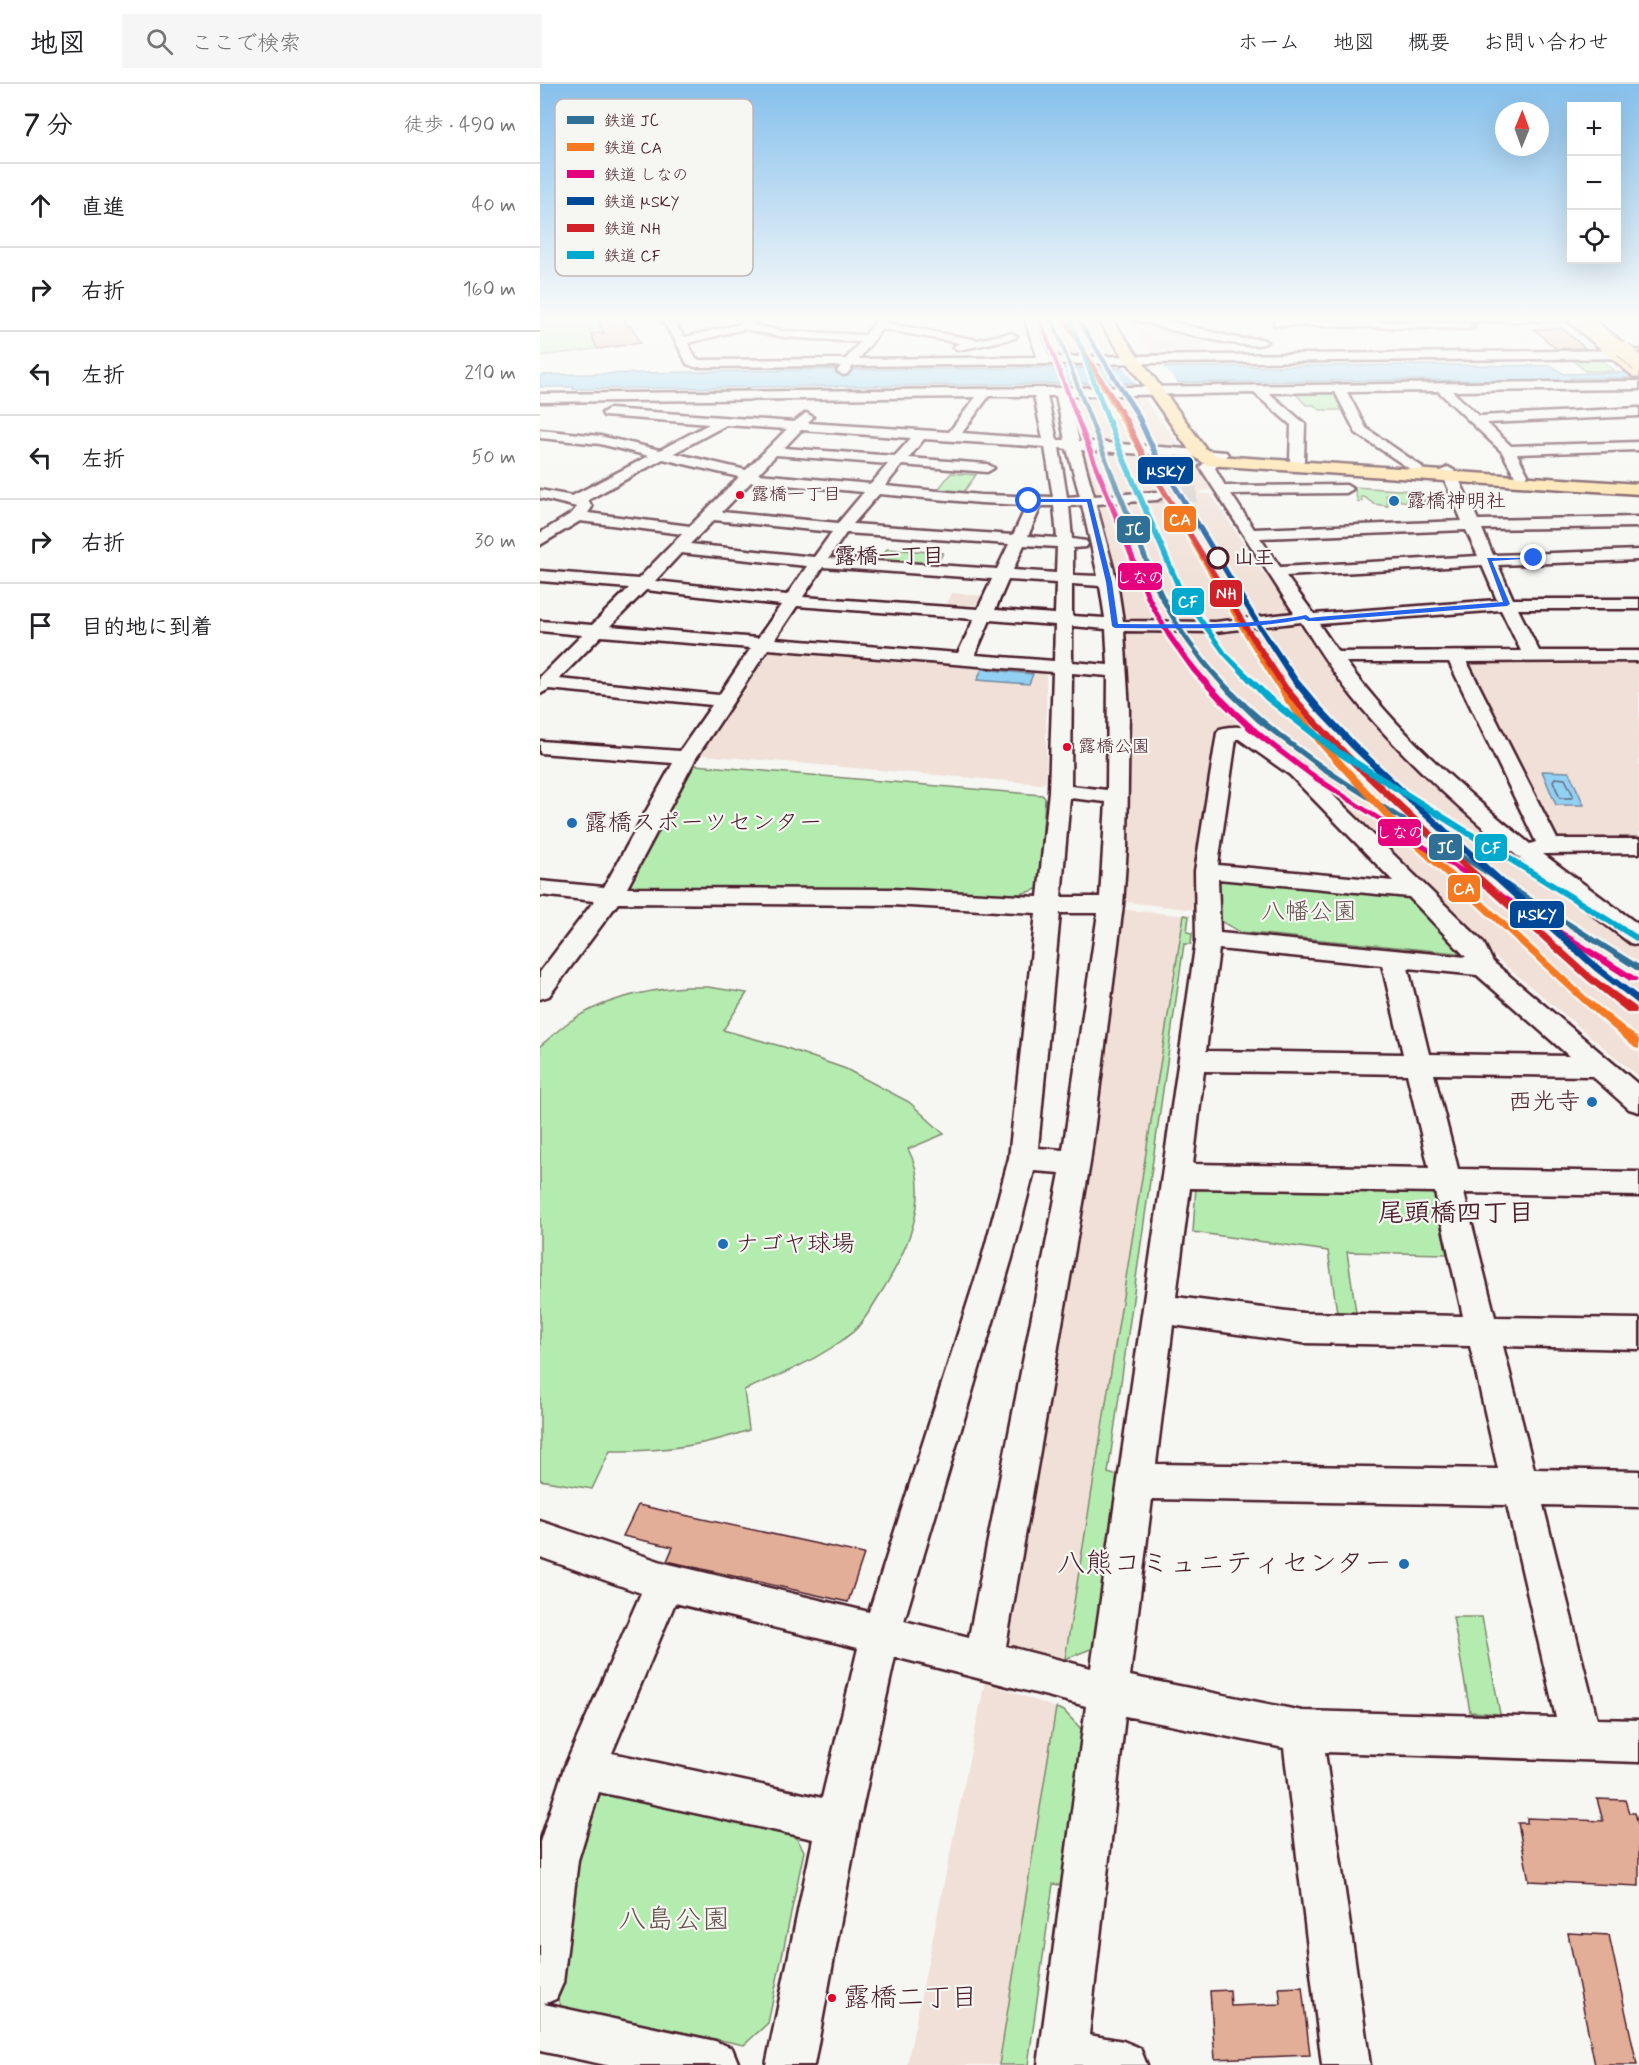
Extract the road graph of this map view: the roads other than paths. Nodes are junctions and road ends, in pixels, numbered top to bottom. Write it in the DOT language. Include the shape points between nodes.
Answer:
graph roads {
  1 [pos="597,408"];
  2 [pos="813,408"];
  3 [pos="854,408"];
  4 [pos="974,408"];
  5 [pos="1054,408"];
  6 [pos="1176,408"];
  7 [pos="1280,408"];
  8 [pos="1350,408"];
  9 [pos="1464,408"];
  10 [pos="1639,412"];
  11 [pos="846,420"];
  12 [pos="1476,420"];
  13 [pos="724,421"];
  14 [pos="799,426"];
  15 [pos="540,434"];
  16 [pos="921,434"];
  17 [pos="953,436"];
  18 [pos="568,437"];
  19 [pos="1008,440"];
  20 [pos="1063,444"];
  21 [pos="1639,446"];
  22 [pos="549,450"];
  23 [pos="1508,450"];
  24 [pos="773,451"];
  25 [pos="659,456"];
  26 [pos="1211,456"];
  27 [pos="898,461"];
  28 [pos="1297,461"];
  29 [pos="987,468"];
  30 [pos="1416,469"];
  31 [pos="1340,470"];
  32 [pos="1450,474"];
  33 [pos="1521,475"];
  34 [pos="748,476"];
  35 [pos="875,489"];
  36 [pos="1638,489"];
  37 [pos="1215,492"];
  38 [pos="1157,496"];
  39 [pos="545,498"];
  40 [pos="965,498"];
  41 [pos="1062,501"];
  42 [pos="575,508"];
  43 [pos="711,515"];
  44 [pos="1639,522"];
  45 [pos="1473,525"];
  46 [pos="842,528"];
  47 [pos="694,531"];
  48 [pos="1250,534"];
  49 [pos="540,540"];
  50 [pos="1018,540"];
  51 [pos="1065,543"];
  52 [pos="1099,545"];
  53 [pos="678,548"];
  54 [pos="1639,555"];
  55 [pos="1489,560"];
  56 [pos="818,562"];
  57 [pos="1276,572"];
  58 [pos="1002,575"];
  59 [pos="540,576"];
  60 [pos="1065,580"];
  61 [pos="1109,582"];
  62 [pos="642,584"];
  63 [pos="793,601"];
  64 [pos="1507,604"];
  65 [pos="1639,604"];
  66 [pos="984,613"];
  67 [pos="1307,618"];
  68 [pos="1064,620"];
  69 [pos="1115,625"];
  70 [pos="540,626"];
  71 [pos="595,632"];
  72 [pos="763,645"];
  73 [pos="1455,656"];
  74 [pos="1533,656"];
  75 [pos="1639,656"];
  76 [pos="1333,657"];
  77 [pos="964,659"];
  78 [pos="1062,667"];
  79 [pos="1116,671"];
  80 [pos="541,685"];
  81 [pos="726,700"];
  82 [pos="544,753"];
  83 [pos="686,758"];
  84 [pos="1060,791"];
  85 [pos="1118,796"];
  86 [pos="1549,846"];
  87 [pos="1639,846"];
  88 [pos="1527,851"];
  89 [pos="1206,871"];
  90 [pos="540,888"];
  91 [pos="1415,890"];
  92 [pos="611,895"];
  93 [pos="1050,903"];
  94 [pos="1111,905"];
  95 [pos="1639,913"];
  96 [pos="1607,914"];
  97 [pos="1639,937"];
  98 [pos="1208,940"];
  99 [pos="1393,958"];
  100 [pos="1484,967"];
  101 [pos="540,990"];
  102 [pos="1192,1061"];
  103 [pos="1419,1064"];
  104 [pos="1599,1066"];
  105 [pos="1639,1101"];
  106 [pos="1023,1158"];
  107 [pos="1076,1163"];
  108 [pos="1177,1176"];
  109 [pos="1446,1180"];
  110 [pos="1639,1184"];
  111 [pos="1159,1309"];
  112 [pos="1483,1331"];
  113 [pos="1639,1334"];
  114 [pos="1136,1481"];
  115 [pos="1520,1487"];
  116 [pos="1639,1489"];
  117 [pos="540,1539"];
  118 [pos="665,1582"];
  119 [pos="881,1634"];
  120 [pos="984,1660"];
  121 [pos="1108,1692"];
  122 [pos="1302,1731"];
  123 [pos="1581,1739"];
  124 [pos="1639,1741"];
  125 [pos="585,1768"];
  126 [pos="838,1823"];
  127 [pos="548,1860"];
  128 [pos="540,1983"];
  129 [pos="540,2027"];
  130 [pos="1063,2060"];
  131 [pos="715,2065"];
  132 [pos="790,2065"];
  133 [pos="1123,2065"];
  134 [pos="1346,2065"];
  1 -- 13 [label="street"];
  2 -- 14 [label="street"];
  3 -- 11 [label="street"];
  4 -- 17 [label="street"];
  5 -- 20 [label="street"];
  6 -- 26 [label="main road"];
  7 -- 28 [label="street" via="1298,424"];
  8 -- 30 [label="street" via="1361,430"];
  9 -- 12 [label="street"];
  10 -- 12 [label="street"];
  11 -- 14 [label="street"];
  11 -- 16 [label="street"];
  12 -- 23 [label="street"];
  13 -- 14 [label="street"];
  13 -- 25 [label="street"];
  14 -- 24 [label="street"];
  15 -- 18 [label="street"];
  16 -- 17 [label="street"];
  16 -- 27 [label="street"];
  17 -- 19 [label="street"];
  18 -- 22 [label="street"];
  18 -- 25 [label="street"];
  19 -- 20 [label="street"];
  19 -- 29 [label="street"];
  20 -- 26 [label="street"];
  20 -- 41 [label="street"];
  21 -- 23 [label="street"];
  23 -- 33 [label="street"];
  24 -- 27 [label="street"];
  24 -- 34 [label="street"];
  25 -- 34 [label="street"];
  25 -- 42 [label="street"];
  26 -- 28 [label="main road"];
  26 -- 31 [label="main road"];
  26 -- 37 [label="street" via="1207,467"];
  27 -- 29 [label="street"];
  27 -- 35 [label="street"];
  28 -- 30 [label="main road"];
  29 -- 40 [label="street"];
  30 -- 32 [label="main road"];
  31 -- 32 [label="main road"];
  31 -- 37 [label="street" via="1347,494"];
  32 -- 33 [label="main road"];
  32 -- 36 [label="main road"];
  32 -- 45 [label="street"];
  33 -- 36 [label="main road"];
  34 -- 35 [label="street"];
  34 -- 43 [label="street"];
  35 -- 40 [label="street"];
  35 -- 46 [label="street"];
  37 -- 48 [label="street"];
  38 -- 41 [label="street"];
  39 -- 42 [label="street"];
  40 -- 41 [label="street"];
  41 -- 50 [label="street"];
  41 -- 51 [label="street"];
  41 -- 52 [label="street"];
  42 -- 47 [label="street"];
  42 -- 49 [label="street"];
  43 -- 46 [label="street"];
  43 -- 47 [label="street"];
  44 -- 45 [label="street"];
  45 -- 48 [label="street" via="1356,525"];
  45 -- 55 [label="street"];
  46 -- 50 [label="street"];
  46 -- 56 [label="street"];
  47 -- 53 [label="street"];
  48 -- 57 [label="street"];
  50 -- 51 [label="street"];
  50 -- 58 [label="street"];
  51 -- 52 [label="street"];
  51 -- 60 [label="street"];
  52 -- 61 [label="street"];
  53 -- 56 [label="street"];
  53 -- 62 [label="street"];
  54 -- 55 [label="street"];
  55 -- 57 [label="street"];
  55 -- 64 [label="street"];
  56 -- 58 [label="street"];
  56 -- 63 [label="street"];
  57 -- 67 [label="street"];
  58 -- 60 [label="street"];
  58 -- 66 [label="street"];
  59 -- 62 [label="street"];
  60 -- 61 [label="street"];
  60 -- 68 [label="street"];
  61 -- 69 [label="street"];
  62 -- 63 [label="street"];
  62 -- 71 [label="street"];
  63 -- 66 [label="street"];
  63 -- 72 [label="street"];
  64 -- 65 [label="street"];
  64 -- 67 [label="street"];
  64 -- 74 [label="street"];
  66 -- 68 [label="street"];
  66 -- 77 [label="street"];
  67 -- 69 [label="street" via="1215,627"];
  67 -- 76 [label="street"];
  68 -- 69 [label="street"];
  68 -- 78 [label="street"];
  69 -- 79 [label="street"];
  70 -- 71 [label="street"];
  71 -- 72 [label="street"];
  71 -- 80 [label="street"];
  72 -- 77 [label="street"];
  72 -- 81 [label="street"];
  73 -- 74 [label="street"];
  73 -- 76 [label="street"];
  73 -- 86 [label="street"];
  74 -- 75 [label="street"];
  76 -- 88 [label="street" via="1397,736"];
  77 -- 78 [label="street"];
  78 -- 79 [label="street"];
  78 -- 84 [label="street"];
  79 -- 85 [label="street"];
  80 -- 81 [label="street"];
  81 -- 83 [label="street"];
  82 -- 83 [label="street"];
  83 -- 92 [label="street"];
  84 -- 85 [label="street"];
  84 -- 93 [label="street"];
  85 -- 94 [label="street"];
  86 -- 87 [label="street"];
  86 -- 88 [label="street"];
  88 -- 96 [label="street"];
  89 -- 91 [label="street"];
  89 -- 91 [label="street" via="1227,733 1244,733 1297,771"];
  89 -- 98 [label="street"];
  90 -- 92 [label="street"];
  91 -- 100 [label="street" via="1474,948"];
  92 -- 93 [label="street" via="892,897"];
  92 -- 101 [label="street"];
  93 -- 94 [label="street"];
  93 -- 106 [label="street"];
  94 -- 107 [label="street"];
  95 -- 96 [label="street"];
  96 -- 97 [label="street"];
  98 -- 99 [label="street"];
  98 -- 102 [label="street"];
  99 -- 100 [label="street"];
  99 -- 103 [label="street"];
  100 -- 104 [label="street"];
  102 -- 103 [label="street"];
  102 -- 108 [label="street"];
  103 -- 104 [label="street"];
  103 -- 109 [label="street"];
  104 -- 105 [label="street"];
  106 -- 107 [label="street"];
  106 -- 119 [label="street" via="997,1258"];
  107 -- 120 [label="street"];
  108 -- 109 [label="street"];
  108 -- 111 [label="street"];
  109 -- 110 [label="street"];
  109 -- 112 [label="street"];
  111 -- 112 [label="street" via="1303,1328"];
  111 -- 114 [label="street"];
  112 -- 113 [label="street"];
  112 -- 115 [label="street"];
  114 -- 115 [label="street"];
  114 -- 121 [label="street"];
  115 -- 116 [label="street"];
  115 -- 123 [label="street"];
  117 -- 118 [label="street"];
  118 -- 119 [label="street"];
  118 -- 125 [label="street"];
  119 -- 120 [label="street"];
  119 -- 126 [label="street"];
  120 -- 121 [label="street"];
  121 -- 122 [label="street"];
  121 -- 130 [label="street"];
  122 -- 123 [label="street"];
  122 -- 134 [label="street"];
  123 -- 124 [label="street"];
  125 -- 126 [label="street"];
  125 -- 127 [label="street"];
  126 -- 132 [label="street"];
  127 -- 128 [label="street"];
  129 -- 131 [label="street"];
  130 -- 133 [label="street"];
}
